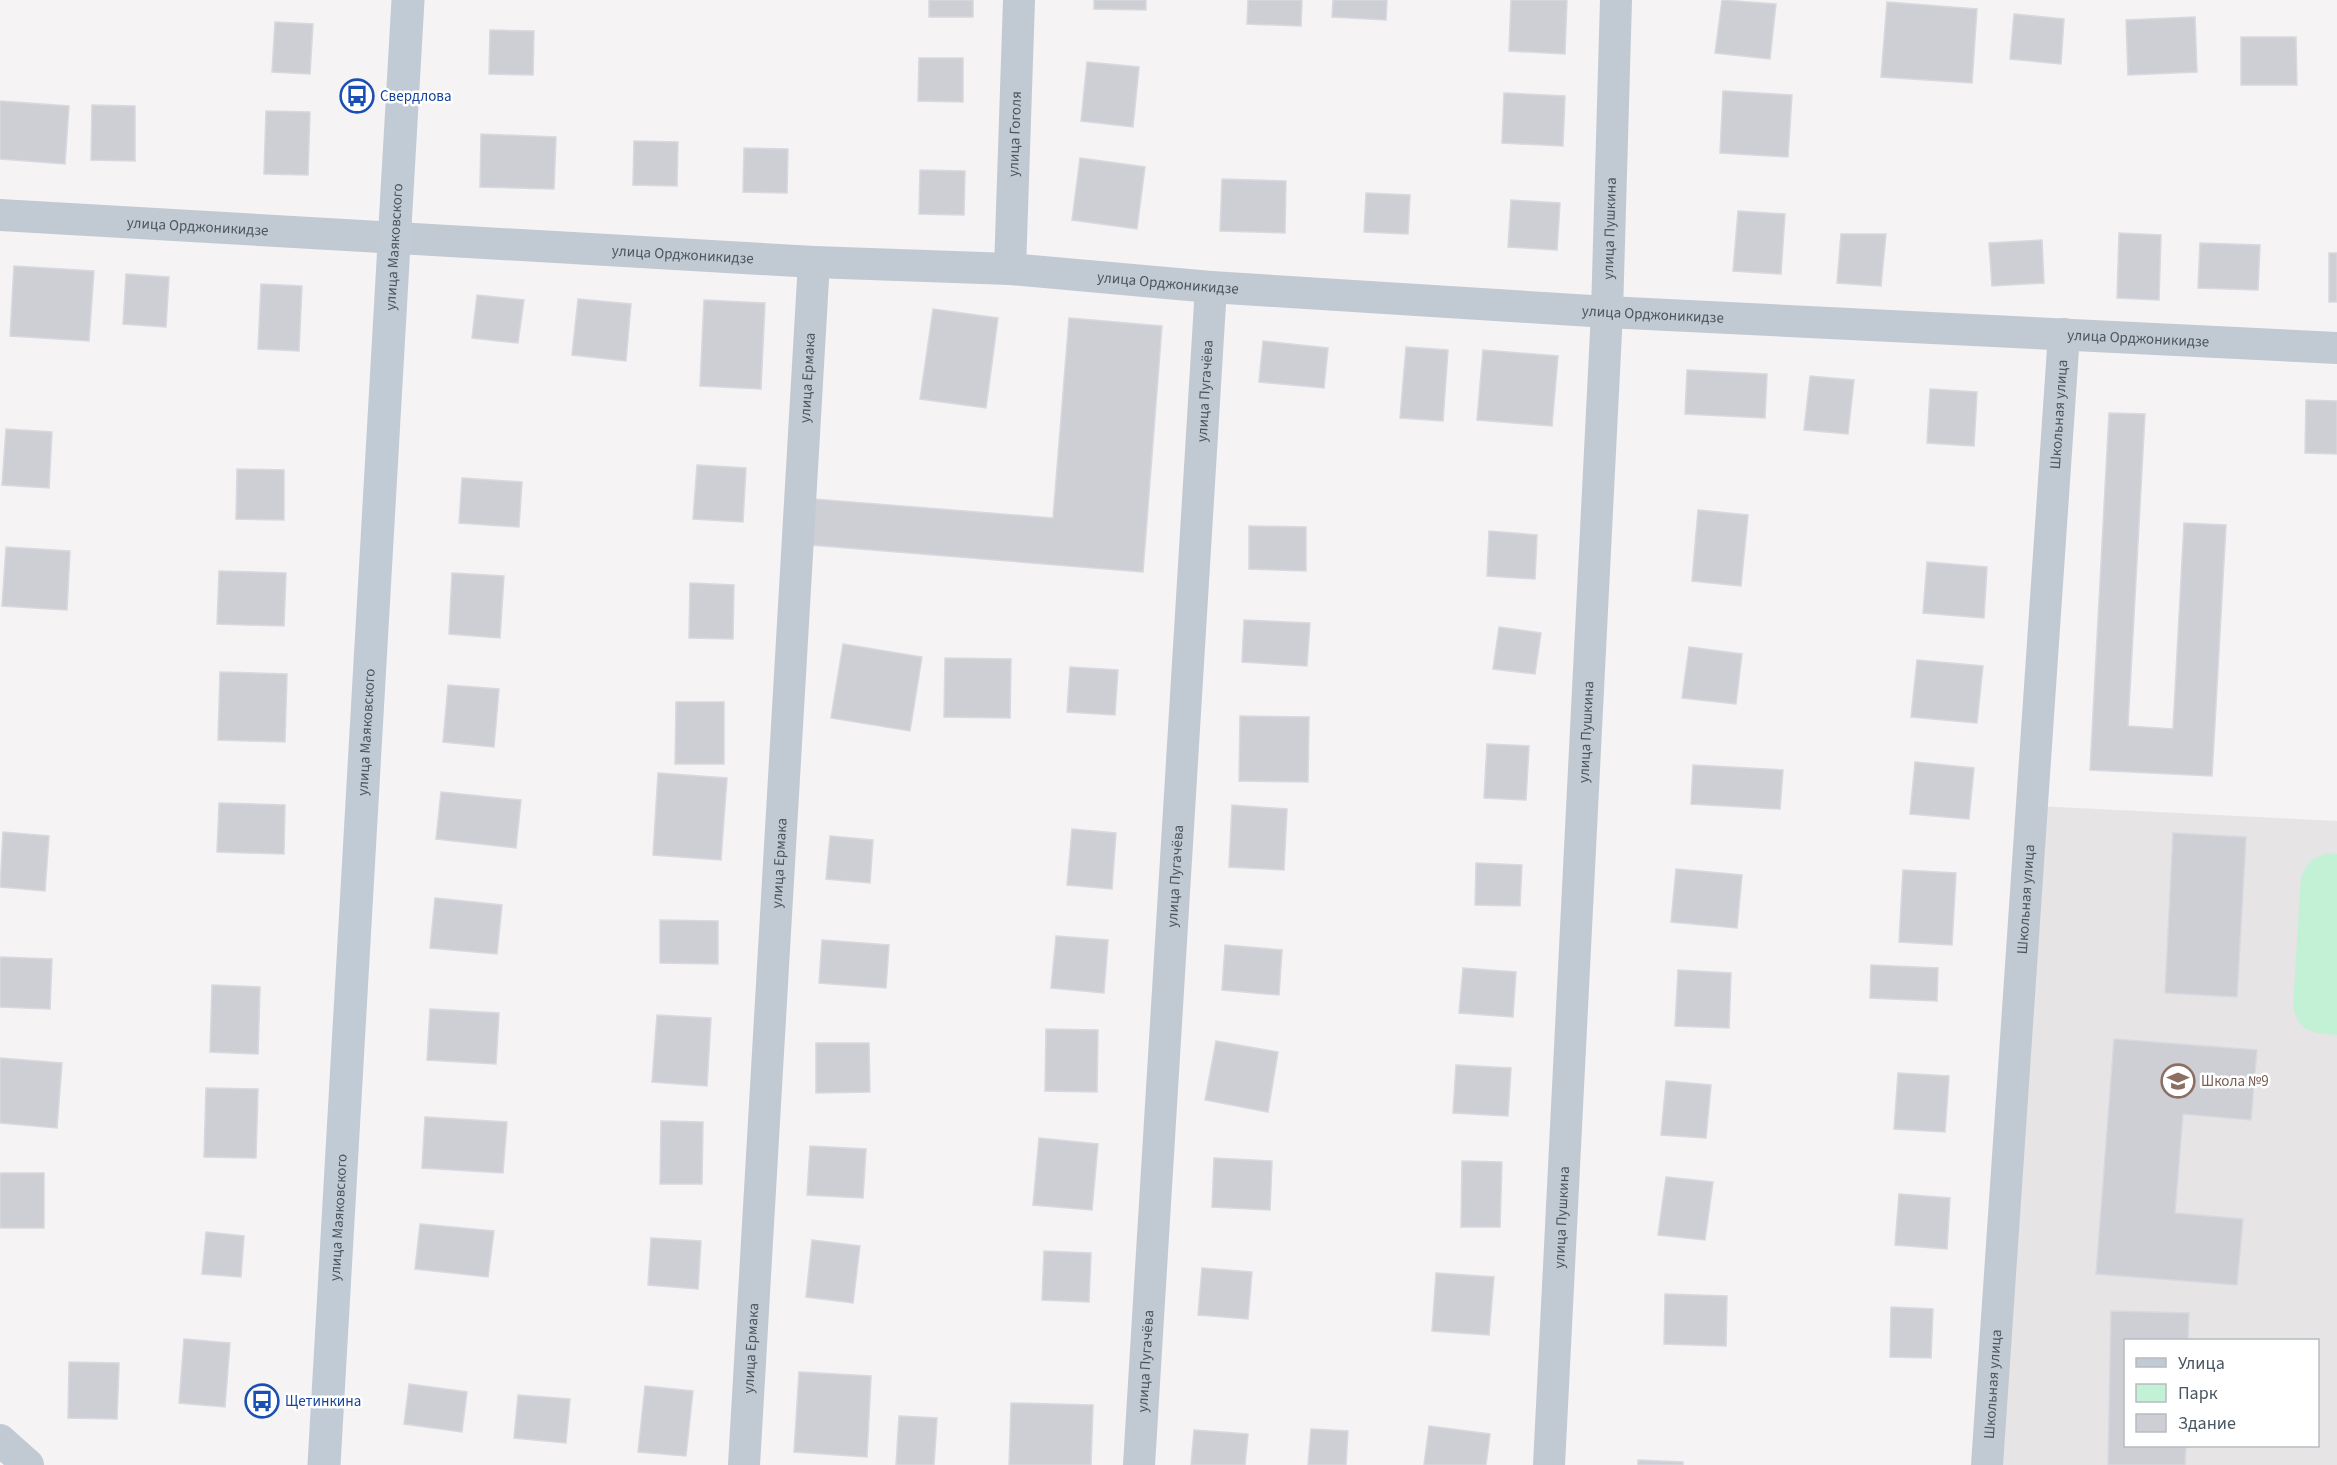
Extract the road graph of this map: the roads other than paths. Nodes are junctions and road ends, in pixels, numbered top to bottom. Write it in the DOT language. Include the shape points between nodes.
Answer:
graph roads {
  1 [pos="408,0"];
  2 [pos="1019,0"];
  3 [pos="1616,0"];
  4 [pos="0,215"];
  5 [pos="394,236"];
  6 [pos="814,262"];
  7 [pos="1010,269"];
  8 [pos="1211,287"];
  9 [pos="1607,312"];
  10 [pos="2064,334"];
  11 [pos="2337,348"];
  12 [pos="0,1440"];
  13 [pos="28,1465"];
  14 [pos="324,1465"];
  15 [pos="744,1465"];
  16 [pos="1139,1465"];
  17 [pos="1549,1465"];
  18 [pos="1987,1465"];
  1 -- 5 [label="street, улица Маяковского"];
  2 -- 7 [label="street, улица Гоголя"];
  3 -- 9 [label="street, улица Пушкина"];
  4 -- 5 [label="street, улица Орджоникидзе"];
  5 -- 6 [label="street, улица Орджоникидзе"];
  5 -- 14 [label="street, улица Маяковского"];
  6 -- 7 [label="street, улица Орджоникидзе"];
  6 -- 15 [label="street, улица Ермака"];
  7 -- 8 [label="street, улица Орджоникидзе"];
  8 -- 9 [label="street, улица Орджоникидзе"];
  8 -- 16 [label="street, улица Пугачёва"];
  9 -- 10 [label="street, улица Орджоникидзе"];
  9 -- 17 [label="street, улица Пушкина"];
  10 -- 11 [label="street, улица Орджоникидзе"];
  10 -- 18 [label="street, Школьная улица"];
  12 -- 13 [label="street"];
}
